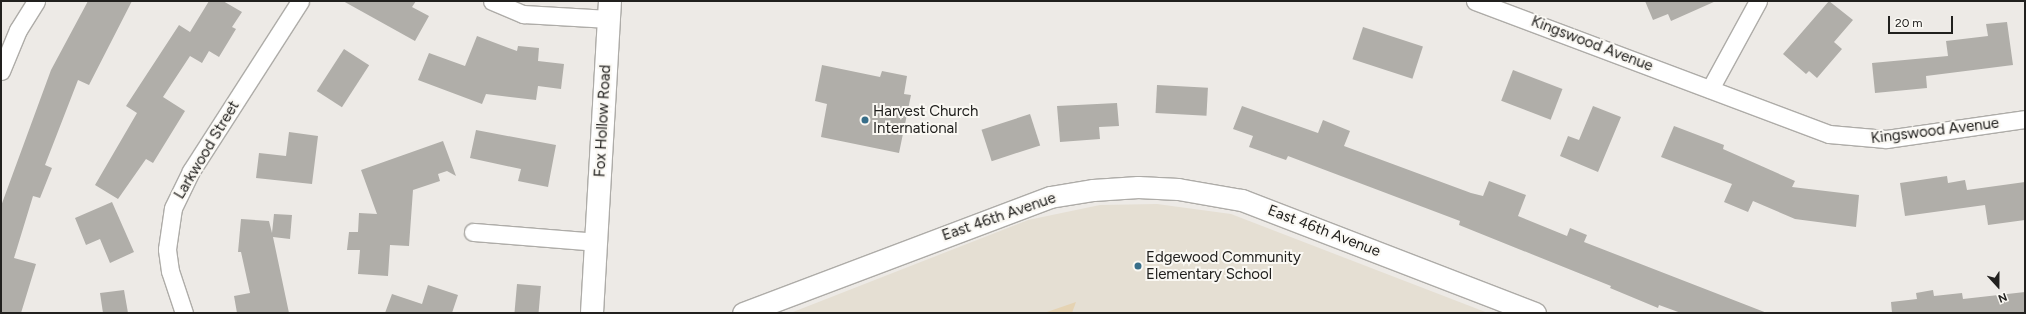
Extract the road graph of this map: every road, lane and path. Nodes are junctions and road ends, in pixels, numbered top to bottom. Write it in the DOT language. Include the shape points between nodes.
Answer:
graph roads {
  1 [pos="36,1"];
  2 [pos="300,1"];
  3 [pos="492,1"];
  4 [pos="1475,1"];
  5 [pos="1758,1"];
  6 [pos="610,10"];
  7 [pos="1,71"];
  8 [pos="1710,89"];
  9 [pos="2025,119"];
  10 [pos="473,232"];
  11 [pos="596,242"];
  12 [pos="184,313"];
  13 [pos="592,313"];
  14 [pos="743,313"];
  15 [pos="1535,313"];
  1 -- 7 [label="street" via="18,30"];
  2 -- 12 [label="street, Larkwood Street" via="191,171 173,208 167,249 170,271"];
  3 -- 6 [label="street" via="523,14"];
  4 -- 8 [label="street, Kingswood Avenue"];
  5 -- 8 [label="street"];
  6 -- 11 [label="main road, Fox Hollow Road"];
  8 -- 9 [label="street, Kingswood Avenue" via="1812,129 1867,140"];
  10 -- 11 [label="street"];
  11 -- 13 [label="main road, Fox Hollow Road"];
  14 -- 15 [label="street, East 46th Avenue" via="1044,199 1094,190 1138,187 1178,189 1242,200"];
}
